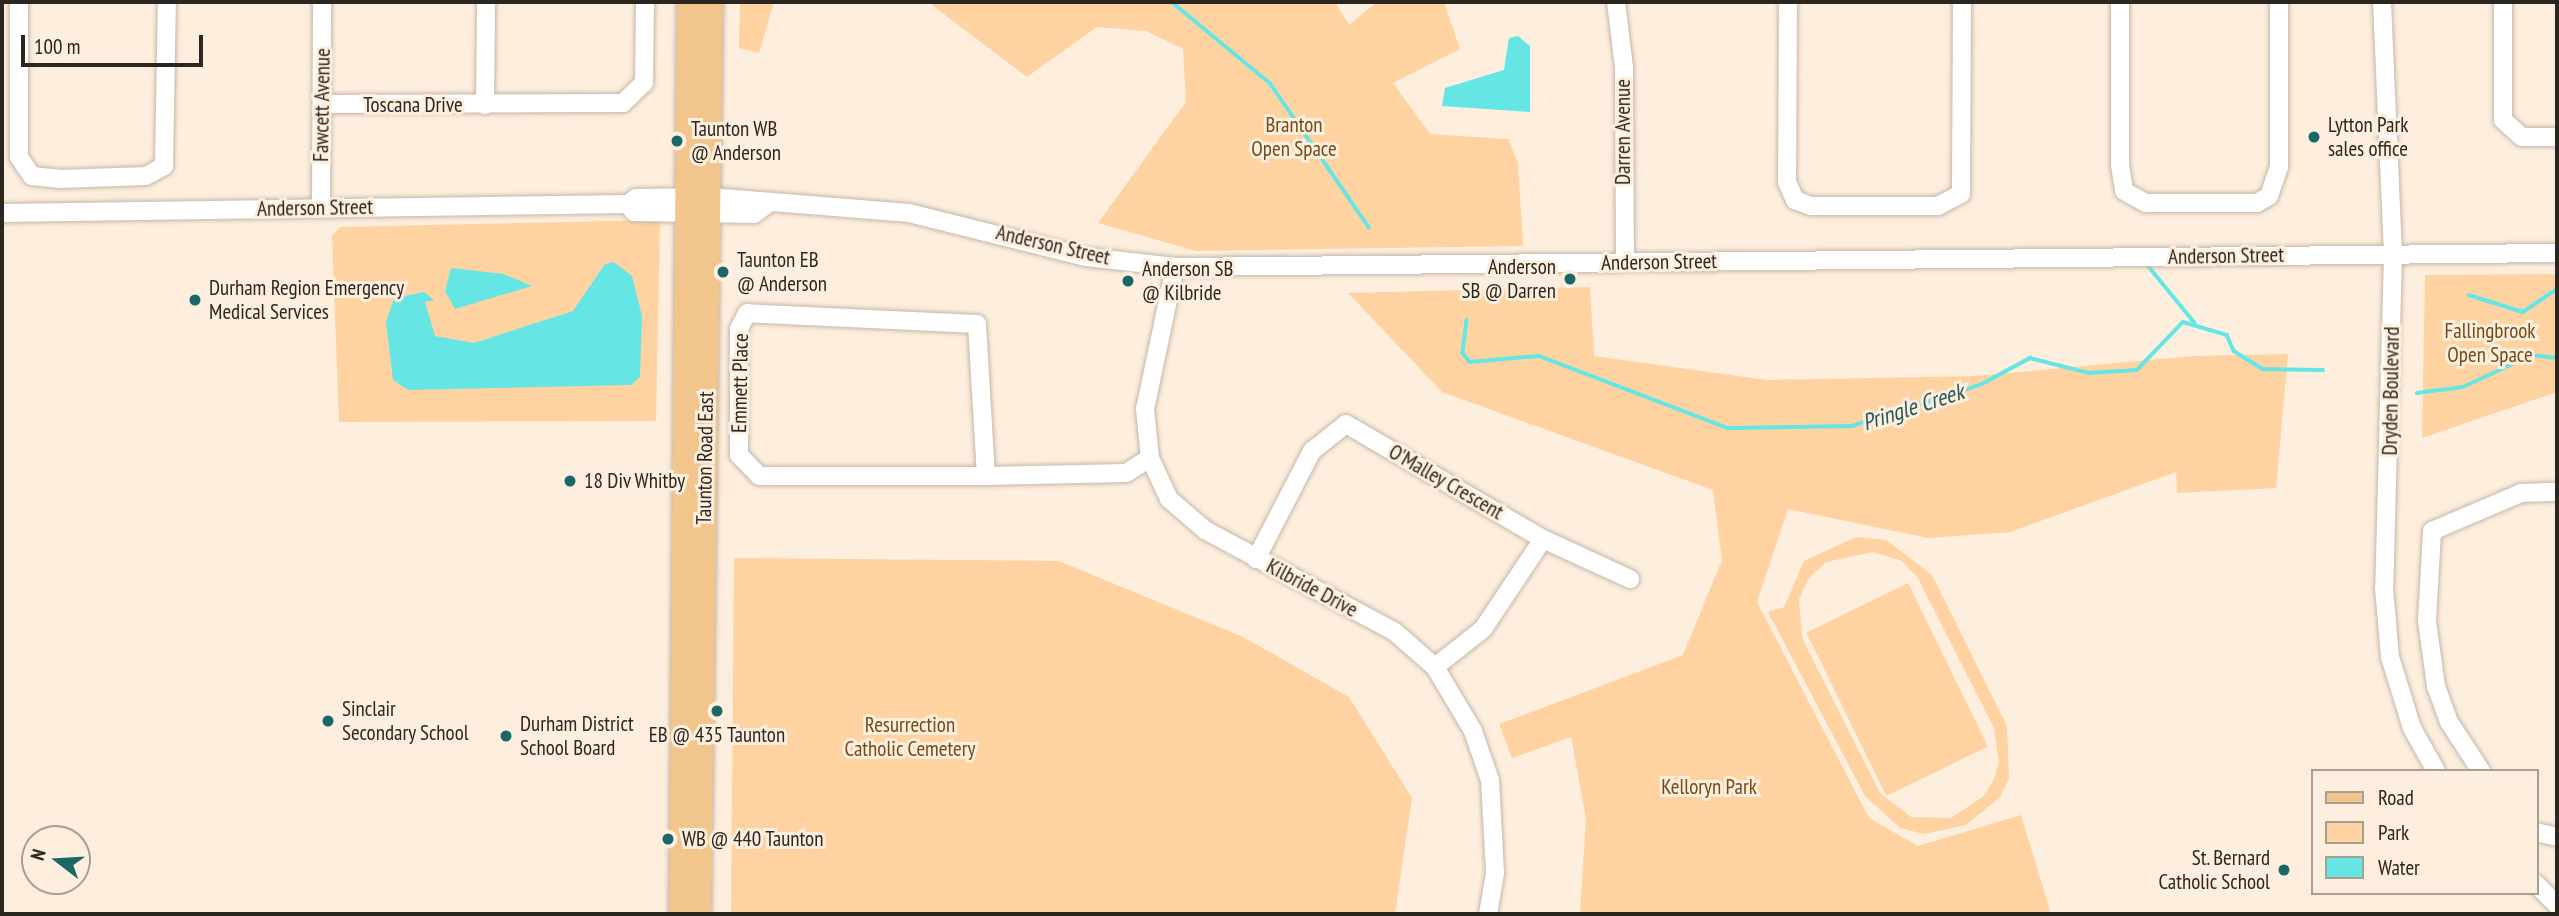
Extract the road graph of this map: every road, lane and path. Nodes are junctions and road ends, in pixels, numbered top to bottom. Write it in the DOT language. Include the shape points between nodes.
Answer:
graph roads {
  1 [pos="19,2"];
  2 [pos="167,2"];
  3 [pos="323,2"];
  4 [pos="486,2"];
  5 [pos="645,2"];
  6 [pos="688,2"];
  7 [pos="712,2"];
  8 [pos="1616,2"];
  9 [pos="1787,2"];
  10 [pos="1962,2"];
  11 [pos="2120,2"];
  12 [pos="2279,2"];
  13 [pos="2382,2"];
  14 [pos="2503,2"];
  15 [pos="323,104"];
  16 [pos="485,105"];
  17 [pos="2557,137"];
  18 [pos="700,205"];
  19 [pos="321,208"];
  20 [pos="2,213"];
  21 [pos="2557,253"];
  22 [pos="2393,254"];
  23 [pos="1625,263"];
  24 [pos="1175,267"];
  25 [pos="1150,458"];
  26 [pos="986,476"];
  27 [pos="2557,492"];
  28 [pos="1543,539"];
  29 [pos="1256,559"];
  30 [pos="1630,579"];
  31 [pos="1435,667"];
  32 [pos="2435,769"];
  33 [pos="2480,769"];
  34 [pos="2538,832"];
  35 [pos="2557,837"];
  36 [pos="2538,886"];
  37 [pos="2557,905"];
  38 [pos="680,914"];
  39 [pos="699,914"];
  40 [pos="1488,914"];
  1 -- 2 [label="street" via="19,157 32,176 58,179 146,176 164,166"];
  3 -- 15 [label="street, Fawcett Avenue"];
  4 -- 16 [label="street, Toscana Drive"];
  5 -- 16 [label="street" via="644,83 636,96 623,103"];
  6 -- 18 [label="main road, Taunton Road East"];
  7 -- 18 [label="main road, Taunton Road East"];
  8 -- 23 [label="street, Darren Avenue" via="1624,66"];
  9 -- 10 [label="street" via="1787,182 1796,200 1811,206 1938,206 1961,194"];
  11 -- 12 [label="street" via="2124,191 2146,203 2257,203 2277,183"];
  13 -- 22 [label="street, Dryden Boulevard"];
  14 -- 17 [label="street" via="2503,120 2522,137"];
  15 -- 16 [label="street, Toscana Drive"];
  15 -- 19 [label="street, Fawcett Avenue"];
  18 -- 19 [label="street, Anderson Street" via="634,212 628,204"];
  18 -- 24 [label="street, Anderson Street" via="754,214 768,204 909,213 1086,257"];
  18 -- 38 [label="main road, Taunton Road East"];
  18 -- 39 [label="main road, Taunton Road East"];
  19 -- 20 [label="street, Anderson Street"];
  21 -- 22 [label="street, Anderson Street"];
  22 -- 23 [label="street, Anderson Street"];
  22 -- 32 [label="street, Dryden Boulevard" via="2384,588 2390,657 2412,728"];
  23 -- 24 [label="street, Anderson Street"];
  24 -- 25 [label="street, Kilbride Drive" via="1145,409"];
  25 -- 26 [label="street, Emmett Place" via="1126,473"];
  25 -- 29 [label="street, Kilbride Drive" via="1169,499 1205,530"];
  26 -- 26 [label="street, Emmett Place" via="759,476 747,469 739,455 739,329 747,313 977,324"];
  27 -- 33 [label="street" via="2521,493 2432,531 2427,621 2436,685 2449,722"];
  28 -- 29 [label="street, O'Malley Crescent" via="1346,424 1311,451"];
  28 -- 30 [label="street"];
  28 -- 31 [label="street" via="1483,629"];
  29 -- 31 [label="street, Kilbride Drive" via="1395,632"];
  31 -- 40 [label="street, Kilbride Drive" via="1473,731 1490,780 1495,873"];
  34 -- 35 [label="street"];
  36 -- 37 [label="street"];
}
